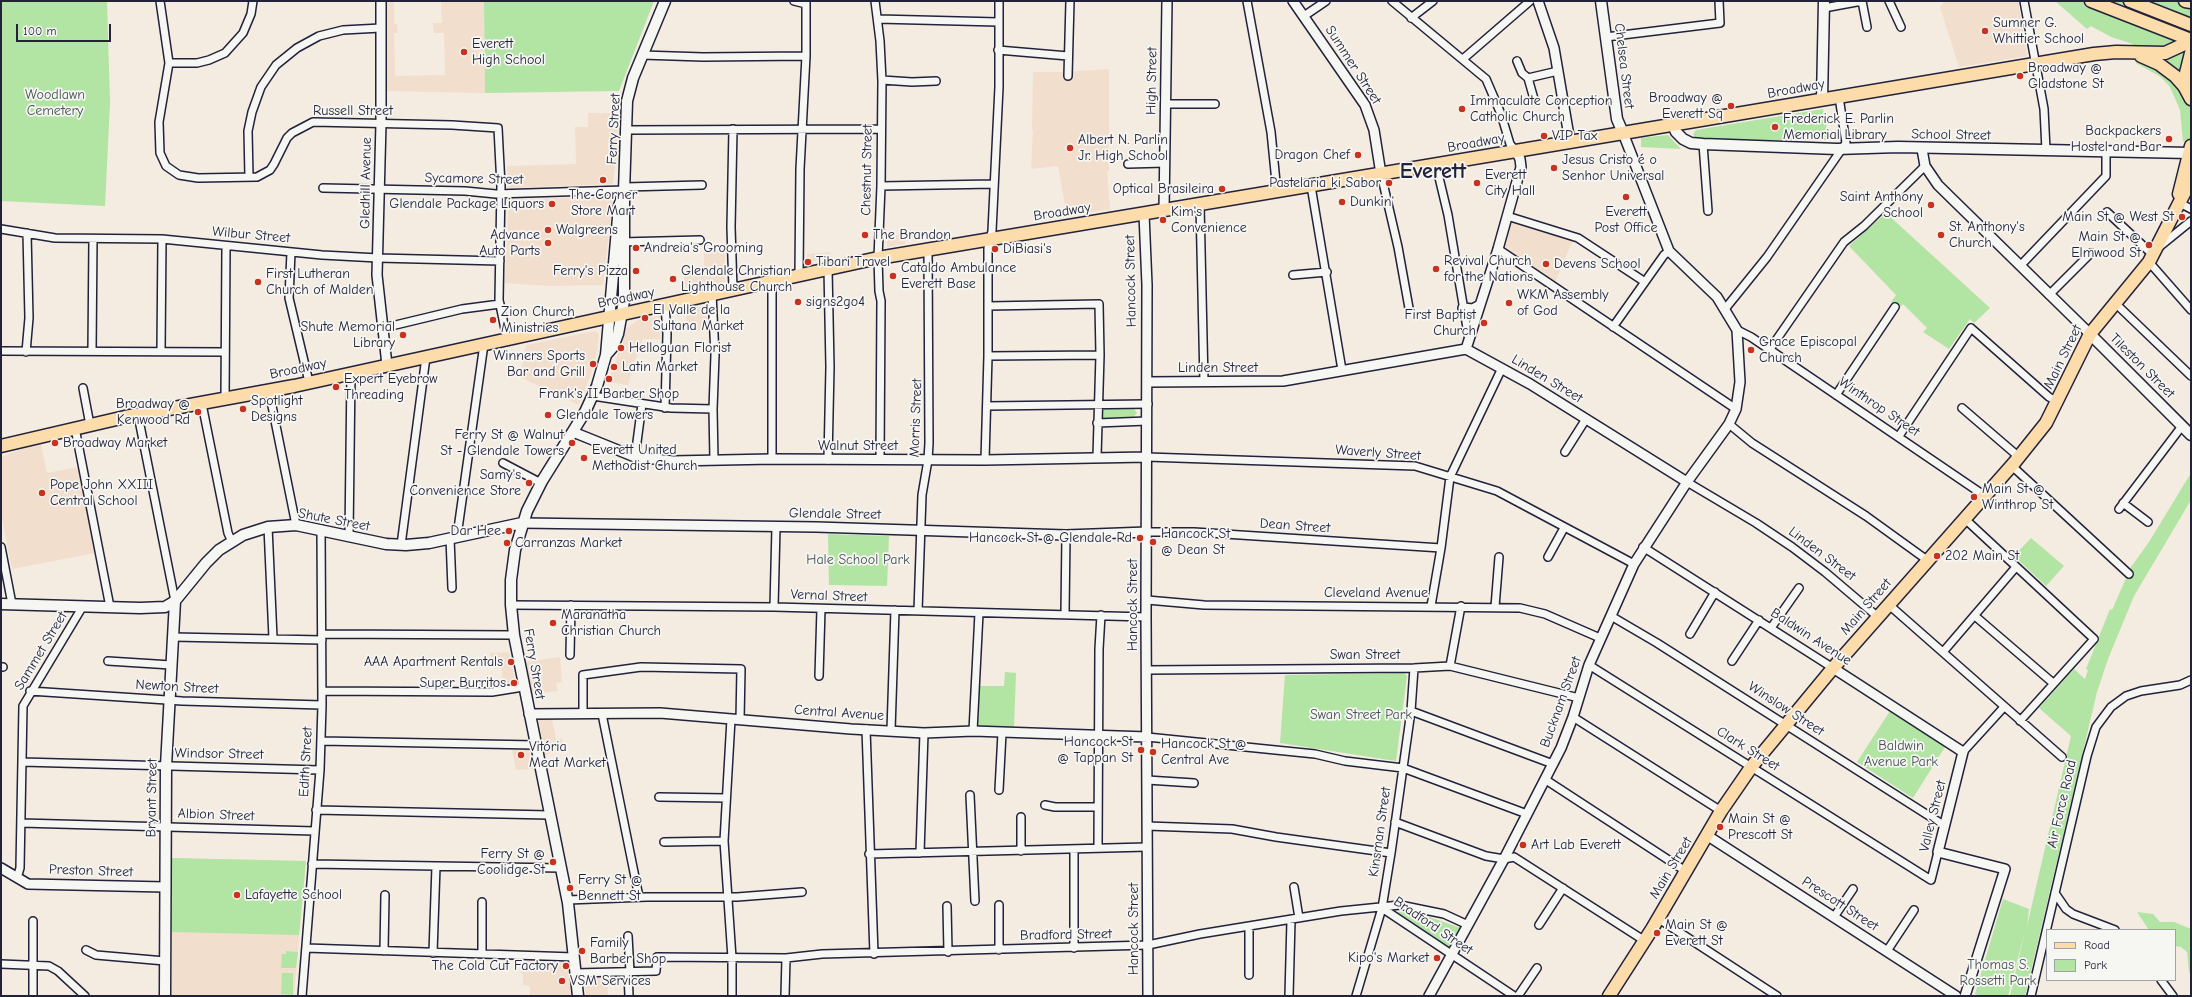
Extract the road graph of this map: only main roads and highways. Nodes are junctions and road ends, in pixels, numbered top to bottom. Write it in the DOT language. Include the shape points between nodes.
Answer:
graph roads {
  1 [pos="664,1"];
  2 [pos="1601,1"];
  3 [pos="2091,1"];
  4 [pos="2130,1"];
  5 [pos="2185,1"];
  6 [pos="2191,2"];
  7 [pos="1824,5"];
  8 [pos="2191,25"];
  9 [pos="2191,40"];
  10 [pos="2136,54"];
  11 [pos="2190,57"];
  12 [pos="2191,99"];
  13 [pos="1822,100"];
  14 [pos="1672,125"];
  15 [pos="1623,133"];
  16 [pos="2190,150"];
  17 [pos="2191,180"];
  18 [pos="2178,202"];
  19 [pos="616,315"];
  20 [pos="2090,334"];
  21 [pos="2191,435"];
  22 [pos="1,446"];
  23 [pos="522,523"];
  24 [pos="175,601"];
  25 [pos="1,604"];
  26 [pos="1613,995"];
  27 [pos="165,996"];
  28 [pos="578,996"];
  1 -- 19 [label="main road, Ferry Street" via="630,90 620,242 624,302"];
  2 -- 15 [label="main road, Chelsea Street" via="1617,119"];
  3 -- 9 [label="main road"];
  4 -- 8 [label="main road"];
  5 -- 6 [label="main road"];
  7 -- 13 [label="main road"];
  9 -- 10 [label="main road, Broadway" via="2161,54"];
  10 -- 12 [label="main road, Broadway" via="2170,72 2182,84"];
  10 -- 13 [label="main road, Broadway" via="2107,53"];
  11 -- 12 [label="main road" via="2186,78"];
  13 -- 14 [label="main road, Broadway"];
  14 -- 15 [label="main road, Broadway"];
  14 -- 16 [label="main road, School Street" via="1683,139 1703,144 1922,149"];
  15 -- 19 [label="main road, Broadway" via="878,258"];
  16 -- 18 [label="main road, Main Street"];
  17 -- 18 [label="main road, Main Street"];
  18 -- 20 [label="main road, Main Street" via="2153,255"];
  19 -- 22 [label="main road, Broadway" via="269,391 75,428"];
  19 -- 23 [label="main road, Ferry Street" via="618,334 613,347 606,355 593,396 541,483"];
  20 -- 21 [label="main road, Tileston Street"];
  20 -- 26 [label="main road, Main Street" via="2046,423 1965,520 1833,668 1752,766 1721,811"];
  23 -- 24 [label="main road, Shute Street" via="429,543 401,545 296,525 268,527 232,542 211,557"];
  23 -- 28 [label="main road, Ferry Street" via="515,550 511,605 514,635 567,900"];
  24 -- 25 [label="main road" via="163,607"];
  24 -- 27 [label="main road, Bryant Street" via="166,766"];
}
